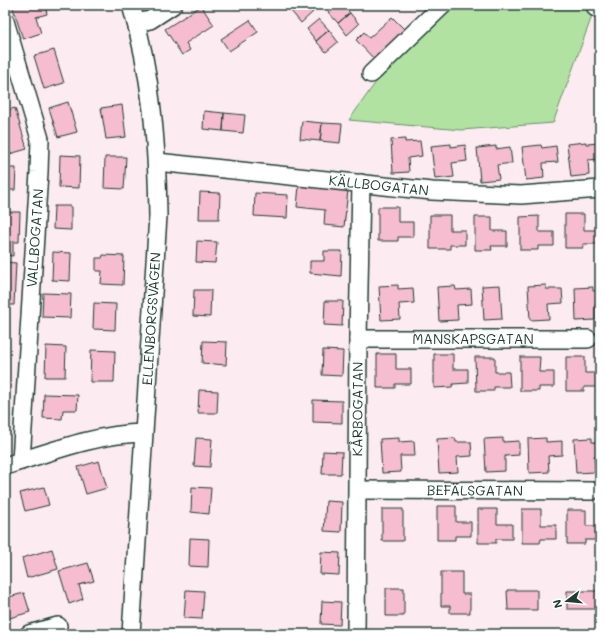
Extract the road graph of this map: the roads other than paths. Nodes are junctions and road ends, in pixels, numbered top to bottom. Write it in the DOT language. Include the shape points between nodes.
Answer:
graph roads {
  1 [pos="131,5"];
  2 [pos="174,5"];
  3 [pos="442,5"];
  4 [pos="5,21"];
  5 [pos="136,23"];
  6 [pos="371,74"];
  7 [pos="157,162"];
  8 [pos="361,183"];
  9 [pos="600,189"];
  10 [pos="358,339"];
  11 [pos="588,339"];
  12 [pos="143,433"];
  13 [pos="21,461"];
  14 [pos="5,466"];
  15 [pos="358,490"];
  16 [pos="592,491"];
  17 [pos="58,626"];
  18 [pos="29,634"];
  19 [pos="131,634"];
  20 [pos="356,634"];
  1 -- 5 [label="street, ELLENBORGSVÄGEN"];
  2 -- 5 [label="street" via="150,20"];
  3 -- 6 [label="street"];
  4 -- 13 [label="street, VALLBOGATAN" via="40,139"];
  5 -- 7 [label="street, ELLENBORGSVÄGEN" via="151,96"];
  7 -- 8 [label="street, KÄLLBOGATAN"];
  7 -- 12 [label="street, ELLENBORGSVÄGEN" via="157,232"];
  8 -- 9 [label="street, KÄLLBOGATAN" via="432,191 521,195"];
  8 -- 10 [label="street, KÅRBOGATAN"];
  10 -- 11 [label="street, MANSKAPSGATAN"];
  10 -- 15 [label="street, KÅRBOGATAN"];
  12 -- 13 [label="street" via="102,437"];
  12 -- 19 [label="street, ELLENBORGSVÄGEN"];
  13 -- 14 [label="street"];
  15 -- 16 [label="street, BEFÄLSGATAN"];
  15 -- 20 [label="street, KÅRBOGATAN"];
  17 -- 18 [label="street"];
}
